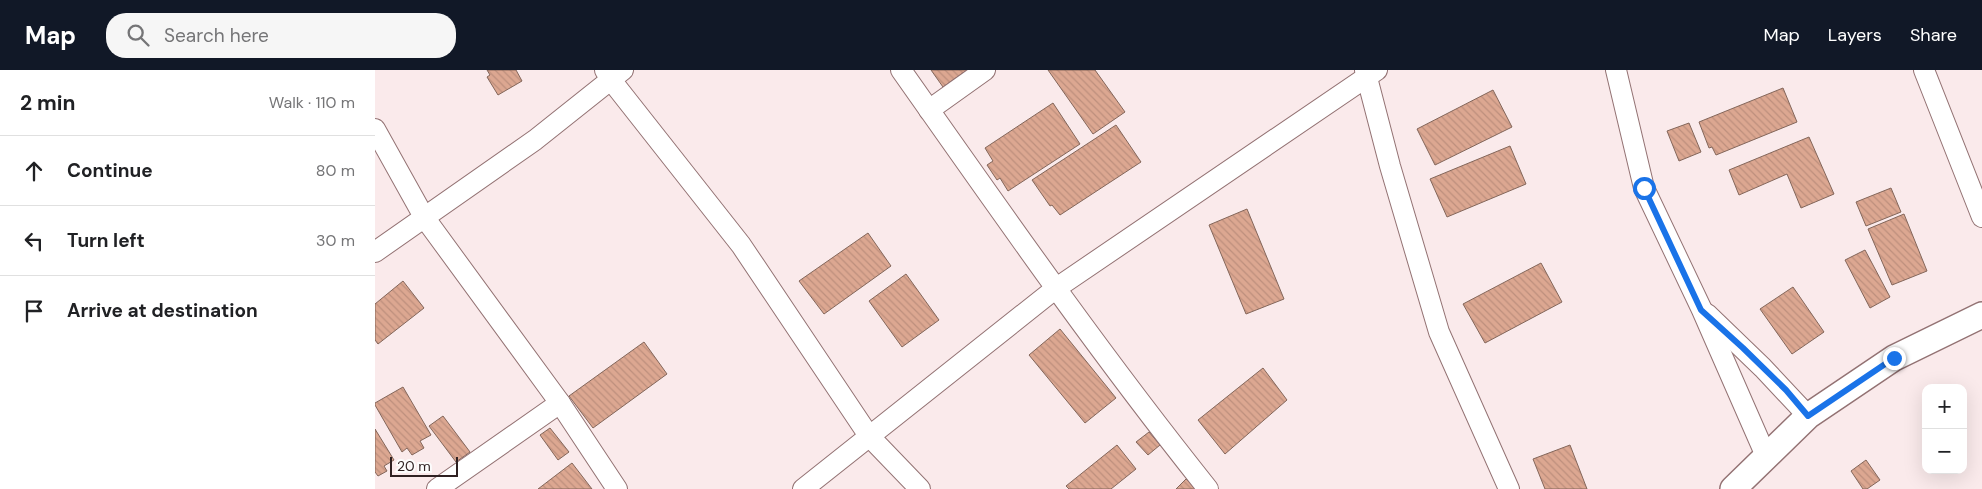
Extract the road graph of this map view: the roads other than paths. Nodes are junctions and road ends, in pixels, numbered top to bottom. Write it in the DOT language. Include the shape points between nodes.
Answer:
graph roads {
  1 [pos="901,70"];
  2 [pos="985,70"];
  3 [pos="1616,70"];
  4 [pos="1924,70"];
  5 [pos="1370,72"];
  6 [pos="613,73"];
  7 [pos="929,110"];
  8 [pos="375,128"];
  9 [pos="1982,217"];
  10 [pos="424,218"];
  11 [pos="375,252"];
  12 [pos="1055,289"];
  13 [pos="1701,310"];
  14 [pos="1982,314"];
  15 [pos="560,403"];
  16 [pos="1808,416"];
  17 [pos="869,436"];
  18 [pos="1765,456"];
  19 [pos="437,489"];
  20 [pos="617,489"];
  21 [pos="803,489"];
  22 [pos="920,489"];
  23 [pos="1208,489"];
  24 [pos="1509,489"];
  25 [pos="1733,489"];
  1 -- 7 [label="street"];
  2 -- 7 [label="street"];
  3 -- 13 [label="street" via="1644,188"];
  4 -- 9 [label="street"];
  5 -- 12 [label="street"];
  5 -- 24 [label="street" via="1390,166 1439,332"];
  6 -- 10 [label="street" via="535,140"];
  6 -- 17 [label="street" via="741,245"];
  7 -- 12 [label="street"];
  8 -- 10 [label="street"];
  10 -- 11 [label="street"];
  10 -- 15 [label="street"];
  12 -- 17 [label="street"];
  12 -- 23 [label="street"];
  13 -- 16 [label="street" via="1757,361"];
  13 -- 18 [label="street"];
  14 -- 16 [label="street" via="1894,358"];
  15 -- 19 [label="street"];
  15 -- 20 [label="street"];
  16 -- 18 [label="street"];
  17 -- 21 [label="street"];
  17 -- 22 [label="street"];
  18 -- 25 [label="street"];
}
